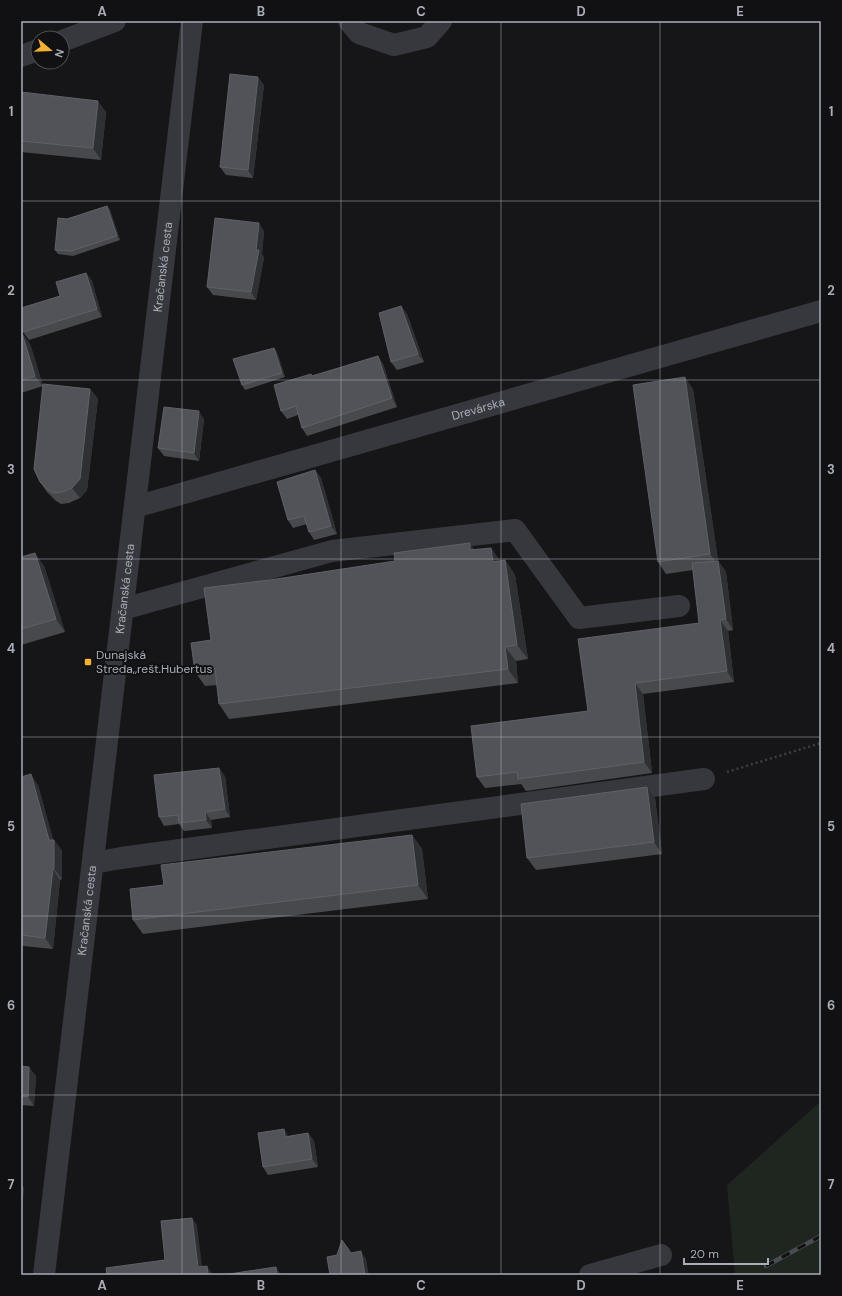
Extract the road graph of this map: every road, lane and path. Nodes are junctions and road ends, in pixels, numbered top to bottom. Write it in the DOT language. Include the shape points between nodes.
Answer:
graph roads {
  1 [pos="192,21"];
  2 [pos="349,21"];
  3 [pos="441,21"];
  4 [pos="104,23"];
  5 [pos="70,38"];
  6 [pos="821,311"];
  7 [pos="135,507"];
  8 [pos="679,606"];
  9 [pos="123,609"];
  10 [pos="821,742"];
  11 [pos="704,779"];
  12 [pos="93,863"];
  13 [pos="661,1255"];
  14 [pos="44,1275"];
  15 [pos="590,1275"];
  1 -- 7 [label="street, Kračanská cesta"];
  2 -- 3 [label="street" via="359,33 394,45 427,37"];
  4 -- 5 [label="street"];
  6 -- 7 [label="street, Drevárska"];
  7 -- 9 [label="street, Kračanská cesta"];
  8 -- 9 [label="street" via="579,618 515,530 332,551"];
  9 -- 12 [label="street, Kračanská cesta"];
  10 -- 11 [label="path"];
  11 -- 12 [label="street"];
  12 -- 14 [label="street, Kračanská cesta"];
  13 -- 15 [label="street"];
}
